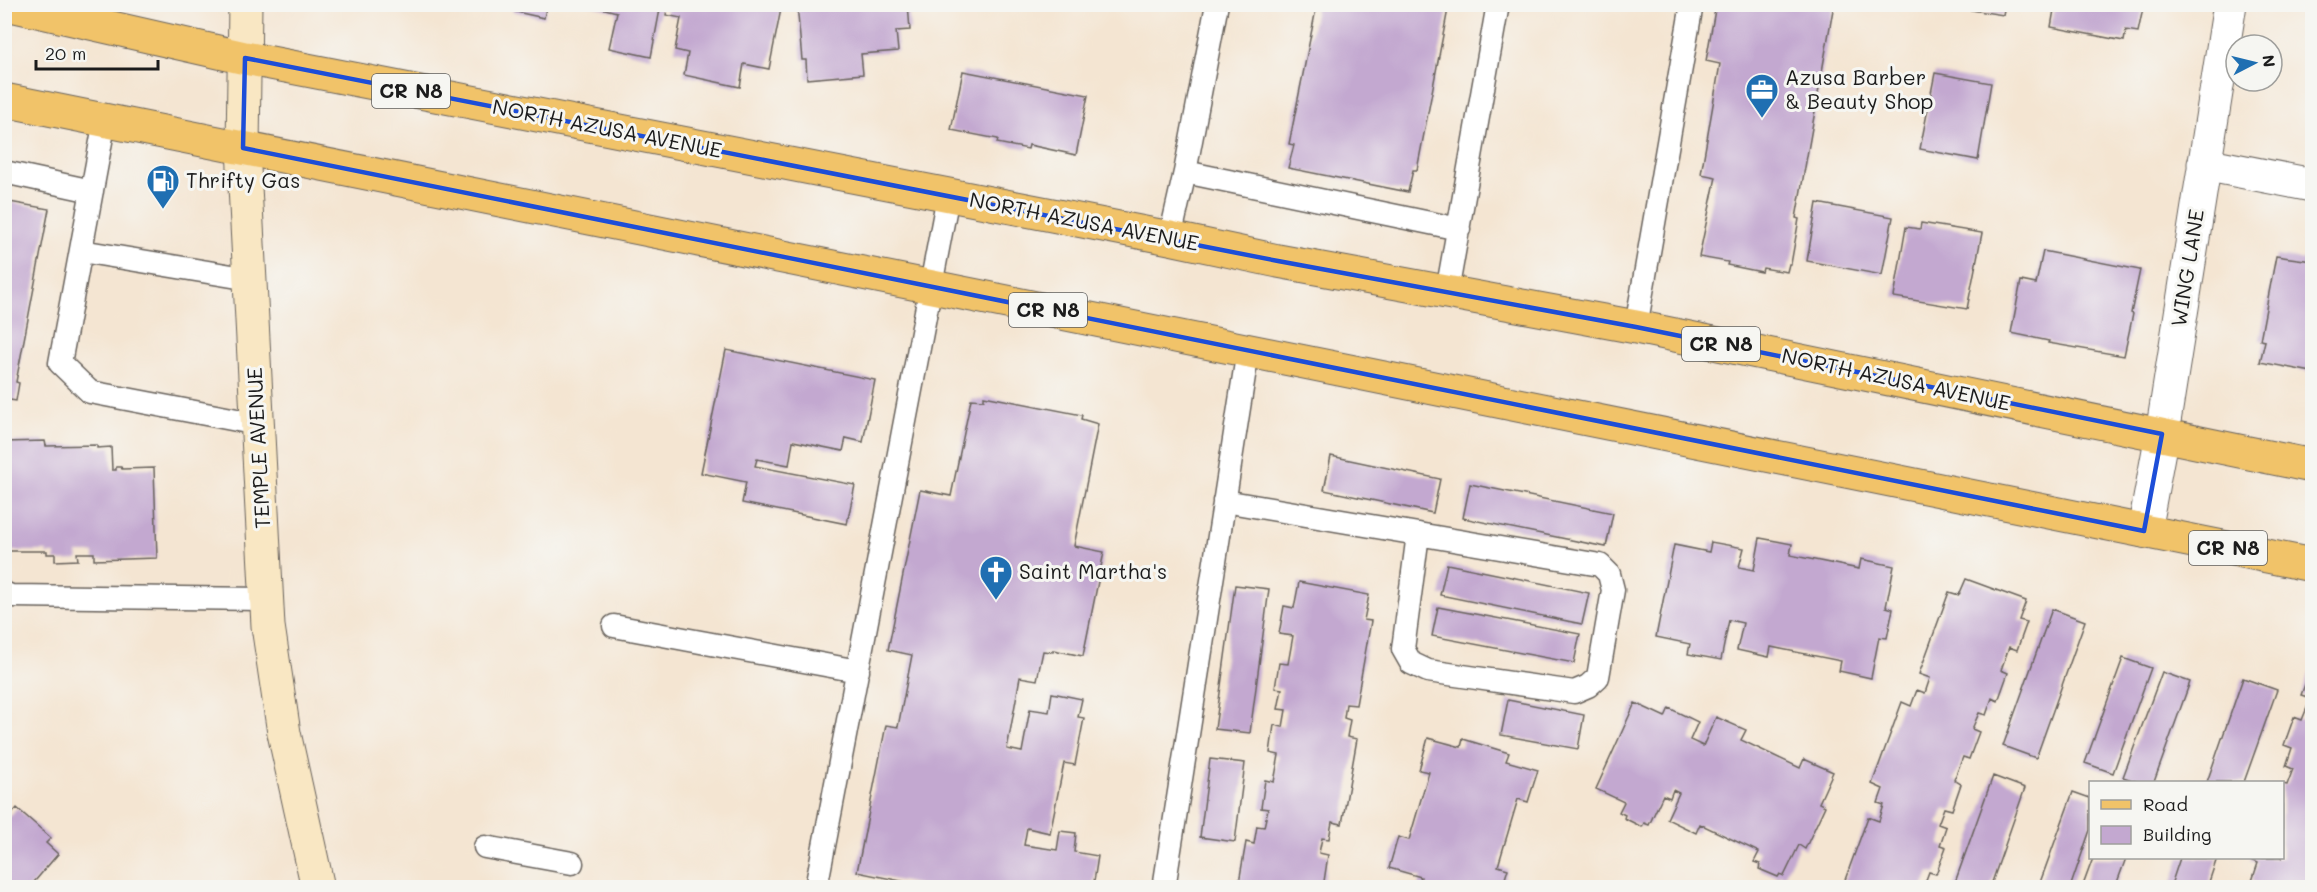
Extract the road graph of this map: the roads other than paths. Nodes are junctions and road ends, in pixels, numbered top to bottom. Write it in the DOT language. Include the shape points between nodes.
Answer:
graph roads {
  1 [pos="6,4"];
  2 [pos="245,4"];
  3 [pos="1217,4"];
  4 [pos="1498,4"];
  5 [pos="1692,4"];
  6 [pos="2230,4"];
  7 [pos="245,58"];
  8 [pos="4,100"];
  9 [pos="105,120"];
  10 [pos="243,148"];
  11 [pos="2204,164"];
  12 [pos="4,172"];
  13 [pos="1185,172"];
  14 [pos="2313,185"];
  15 [pos="92,191"];
  16 [pos="948,196"];
  17 [pos="1459,229"];
  18 [pos="1170,238"];
  19 [pos="81,251"];
  20 [pos="250,279"];
  21 [pos="930,286"];
  22 [pos="1447,292"];
  23 [pos="1636,327"];
  24 [pos="1248,350"];
  25 [pos="258,424"];
  26 [pos="2162,434"];
  27 [pos="2313,466"];
  28 [pos="1224,501"];
  29 [pos="2144,531"];
  30 [pos="1418,534"];
  31 [pos="2313,565"];
  32 [pos="4,593"];
  33 [pos="266,598"];
  34 [pos="614,626"];
  35 [pos="858,671"];
  36 [pos="485,847"];
  37 [pos="572,863"];
  38 [pos="318,888"];
  39 [pos="816,888"];
  40 [pos="1164,888"];
  1 -- 7 [label="main road, NORTH AZUSA AVENUE / CR N8"];
  2 -- 7 [label="main road, TEMPLE AVENUE"];
  3 -- 13 [label="lane"];
  4 -- 17 [label="lane"];
  5 -- 23 [label="lane"];
  6 -- 11 [label="street, WING LANE"];
  7 -- 10 [label="main road, TEMPLE AVENUE"];
  7 -- 16 [label="main road, NORTH AZUSA AVENUE / CR N8"];
  8 -- 9 [label="main road, CR N8"];
  9 -- 10 [label="main road, CR N8"];
  9 -- 15 [label="lane"];
  10 -- 20 [label="main road, TEMPLE AVENUE"];
  10 -- 21 [label="main road, CR N8"];
  11 -- 14 [label="street"];
  11 -- 26 [label="street, WING LANE"];
  12 -- 15 [label="lane"];
  13 -- 17 [label="lane"];
  13 -- 18 [label="lane"];
  15 -- 19 [label="lane"];
  16 -- 18 [label="main road, NORTH AZUSA AVENUE / CR N8"];
  16 -- 21 [label="lane"];
  17 -- 22 [label="lane"];
  18 -- 22 [label="main road, NORTH AZUSA AVENUE / CR N8"];
  19 -- 20 [label="lane"];
  19 -- 25 [label="lane" via="60,363 90,392"];
  20 -- 25 [label="main road, TEMPLE AVENUE"];
  21 -- 24 [label="main road, CR N8"];
  21 -- 35 [label="lane"];
  22 -- 23 [label="main road, NORTH AZUSA AVENUE / CR N8"];
  23 -- 26 [label="main road, NORTH AZUSA AVENUE / CR N8"];
  24 -- 28 [label="lane"];
  24 -- 29 [label="main road, CR N8"];
  25 -- 33 [label="main road, TEMPLE AVENUE"];
  26 -- 27 [label="main road, CR N8"];
  26 -- 29 [label="street, WING LANE"];
  28 -- 30 [label="lane"];
  28 -- 40 [label="lane"];
  29 -- 31 [label="main road, CR N8"];
  30 -- 30 [label="lane" via="1600,565 1609,574 1613,590 1598,677 1574,692 1428,671 1411,663 1403,649"];
  32 -- 33 [label="lane"];
  33 -- 38 [label="main road, TEMPLE AVENUE" via="284,732"];
  34 -- 35 [label="lane"];
  35 -- 39 [label="lane"];
  36 -- 37 [label="lane"];
}
